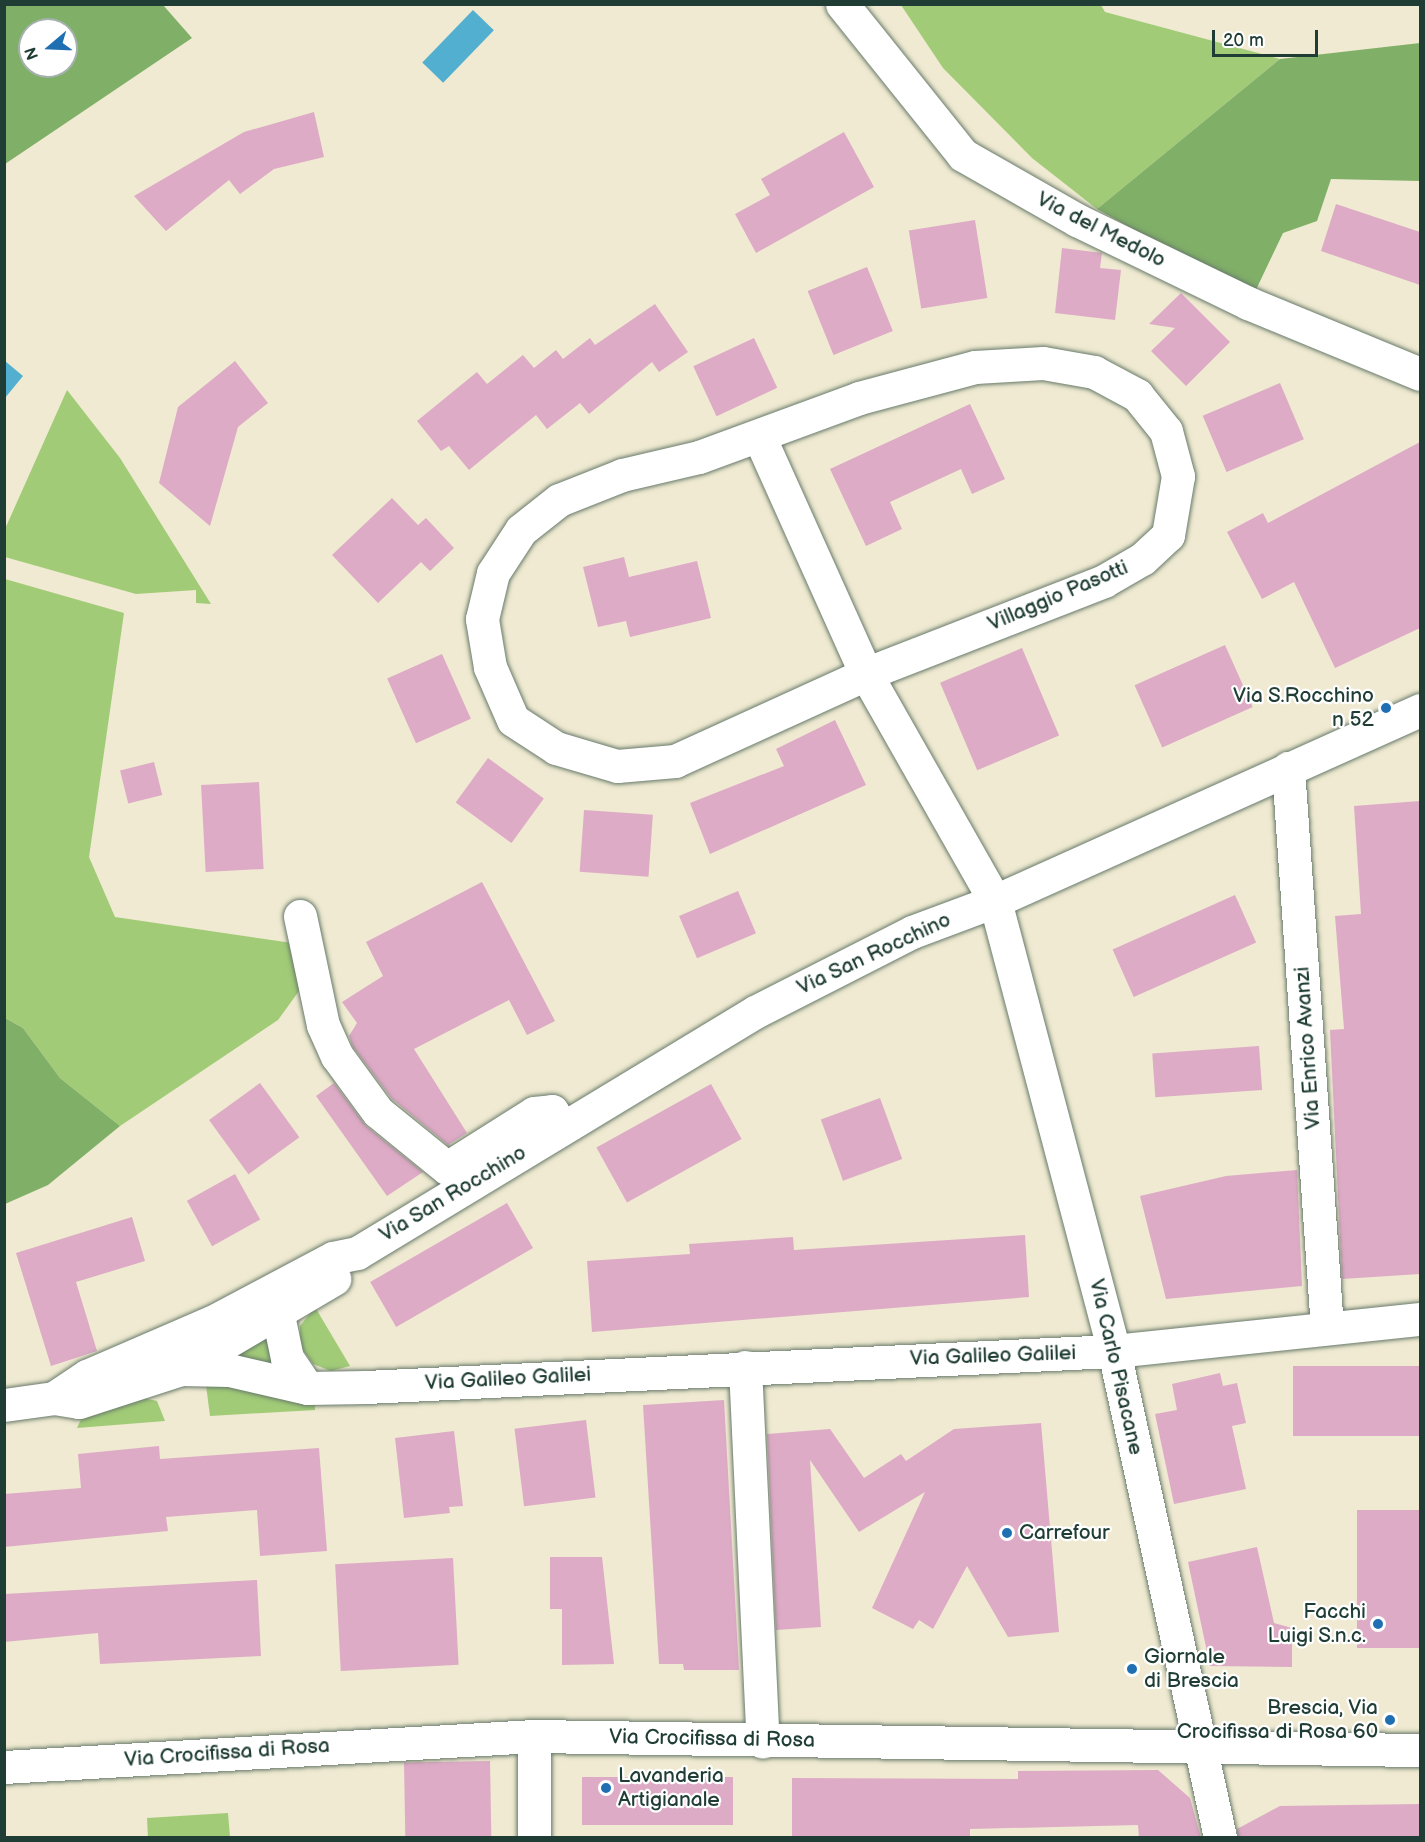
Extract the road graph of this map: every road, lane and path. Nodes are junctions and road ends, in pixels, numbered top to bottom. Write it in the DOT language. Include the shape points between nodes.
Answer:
graph roads {
  1 [pos="842,4"];
  2 [pos="1420,374"];
  3 [pos="759,436"];
  4 [pos="866,675"];
  5 [pos="1420,710"];
  6 [pos="1288,768"];
  7 [pos="995,901"];
  8 [pos="300,916"];
  9 [pos="562,1127"];
  10 [pos="357,1253"];
  11 [pos="278,1315"];
  12 [pos="1420,1319"];
  13 [pos="1327,1328"];
  14 [pos="1114,1351"];
  15 [pos="745,1367"];
  16 [pos="181,1369"];
  17 [pos="307,1389"];
  18 [pos="54,1398"];
  19 [pos="4,1405"];
  20 [pos="534,1736"];
  21 [pos="763,1742"];
  22 [pos="1201,1749"];
  23 [pos="1420,1750"];
  24 [pos="4,1767"];
  25 [pos="534,1838"];
  26 [pos="1220,1838"];
  1 -- 2 [label="street, Via del Medolo" via="963,155 1077,220 1248,303"];
  3 -- 4 [label="street"];
  3 -- 4 [label="street, Villaggio Pasotti" via="622,475 559,500 521,530 493,573 482,619 490,667 513,720 556,748 617,766 675,761"];
  3 -- 4 [label="street, Villaggio Pasotti" via="859,398 975,367 1043,363 1094,372 1137,395 1166,430 1179,476 1168,535 1142,559 1104,581"];
  4 -- 7 [label="street"];
  5 -- 6 [label="street, Via San Rocchino"];
  6 -- 7 [label="street, Via San Rocchino"];
  6 -- 13 [label="street, Via Enrico Avanzi"];
  7 -- 9 [label="street, Via San Rocchino" via="912,932 755,1012"];
  7 -- 14 [label="street, Via Carlo Pisacane"];
  8 -- 9 [label="street" via="323,1025 337,1056 378,1112 447,1168 534,1113 552,1111"];
  9 -- 10 [label="street, Via San Rocchino"];
  10 -- 11 [label="street, Via San Rocchino" via="340,1275"];
  10 -- 18 [label="street, Via San Rocchino" via="333,1258 212,1322 87,1376"];
  11 -- 16 [label="street, Via San Rocchino"];
  11 -- 17 [label="street" via="288,1358"];
  12 -- 13 [label="street, Via Galileo Galilei"];
  13 -- 14 [label="street, Via Galileo Galilei"];
  14 -- 15 [label="street, Via Galileo Galilei"];
  14 -- 22 [label="street, Via Carlo Pisacane"];
  15 -- 17 [label="street, Via Galileo Galilei"];
  15 -- 21 [label="street"];
  16 -- 17 [label="street, Via Galileo Galilei" via="229,1370"];
  16 -- 18 [label="street, Via San Rocchino" via="79,1402"];
  18 -- 19 [label="street, Via San Rocchino"];
  20 -- 21 [label="street, Via Crocifissa di Rosa"];
  20 -- 24 [label="street, Via Crocifissa di Rosa"];
  20 -- 25 [label="street"];
  21 -- 22 [label="street, Via Crocifissa di Rosa"];
  22 -- 23 [label="street, Via Crocifissa di Rosa"];
  22 -- 26 [label="street, Via Carlo Pisacane"];
}
